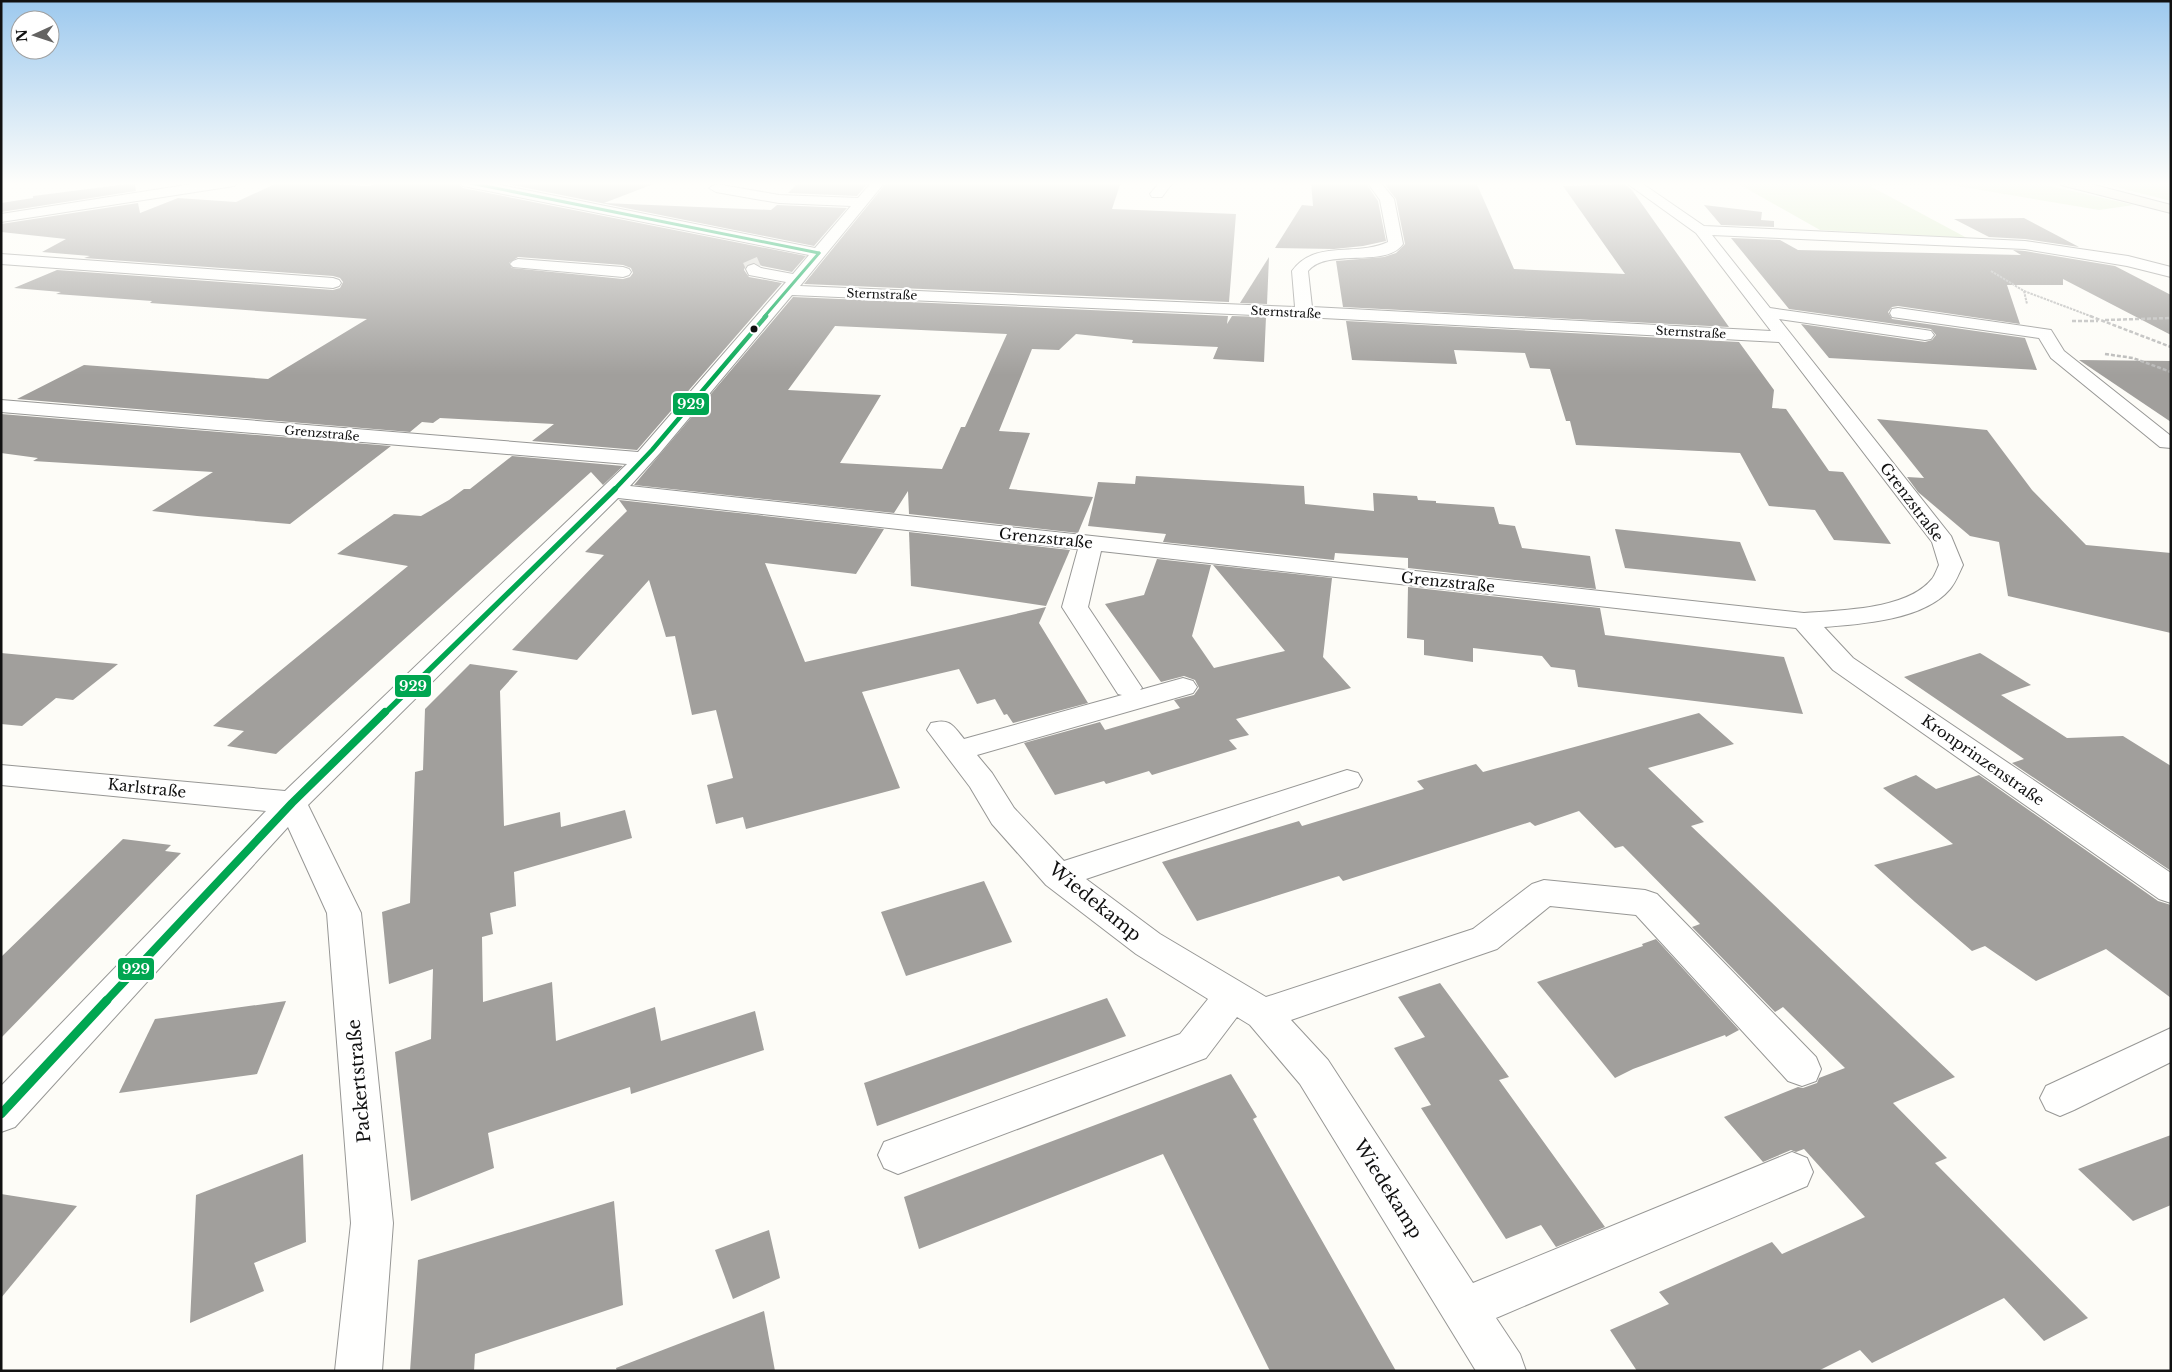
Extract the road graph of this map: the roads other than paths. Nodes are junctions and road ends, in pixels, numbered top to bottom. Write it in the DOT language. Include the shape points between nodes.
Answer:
graph roads {
  1 [pos="713,246"];
  2 [pos="825,246"];
  3 [pos="1393,246"];
  4 [pos="1714,246"];
  5 [pos="2033,246"];
  6 [pos="819,253"];
  7 [pos="743,254"];
  8 [pos="1,260"];
  9 [pos="518,264"];
  10 [pos="623,272"];
  11 [pos="2171,272"];
  12 [pos="333,283"];
  13 [pos="793,285"];
  14 [pos="1304,312"];
  15 [pos="1766,312"];
  16 [pos="1898,313"];
  17 [pos="1784,337"];
  18 [pos="1941,337"];
  19 [pos="2038,351"];
  20 [pos="2057,354"];
  21 [pos="1,406"];
  22 [pos="2167,443"];
  23 [pos="647,454"];
  24 [pos="613,491"];
  25 [pos="1091,543"];
  26 [pos="1804,620"];
  27 [pos="1183,687"];
  28 [pos="1128,688"];
  29 [pos="1,775"];
  30 [pos="34,777"];
  31 [pos="1347,780"];
  32 [pos="1,792"];
  33 [pos="292,803"];
  34 [pos="1058,876"];
  35 [pos="2171,890"];
  36 [pos="1231,996"];
  37 [pos="1264,1014"];
  38 [pos="2171,1044"];
  39 [pos="1802,1069"];
  40 [pos="2060,1098"];
  41 [pos="1,1114"];
  42 [pos="898,1155"];
  43 [pos="1792,1172"];
  44 [pos="1464,1309"];
  45 [pos="358,1371"];
  46 [pos="1503,1371"];
  1 -- 7 [label="street"];
  2 -- 6 [label="street"];
  3 -- 14 [label="street" via="1372,254 1309,260 1300,270"];
  4 -- 15 [label="street, Grenzstraße"];
  5 -- 11 [label="street" via="2128,261"];
  6 -- 7 [label="street"];
  6 -- 13 [label="street"];
  7 -- 13 [label="street, Sternstraße" via="755,272"];
  8 -- 12 [label="street"];
  9 -- 10 [label="street"];
  13 -- 14 [label="street, Sternstraße"];
  13 -- 23 [label="street"];
  14 -- 17 [label="street, Sternstraße"];
  15 -- 17 [label="street, Grenzstraße"];
  15 -- 18 [label="street"];
  16 -- 20 [label="street" via="2041,328"];
  17 -- 26 [label="street, Grenzstraße" via="1943,541 1951,565 1940,586 1915,603 1856,617"];
  19 -- 20 [label="street"];
  20 -- 22 [label="street"];
  21 -- 23 [label="street, Grenzstraße"];
  23 -- 24 [label="street"];
  24 -- 25 [label="street, Grenzstraße"];
  24 -- 33 [label="street"];
  25 -- 26 [label="street, Grenzstraße"];
  25 -- 28 [label="street" via="1075,607"];
  26 -- 35 [label="street, Kronprinzenstraße" via="1843,664"];
  27 -- 34 [label="street, Wiedekamp" via="950,741 982,780 1003,816"];
  29 -- 30 [label="street, Karlstraße"];
  30 -- 32 [label="street"];
  30 -- 33 [label="street, Karlstraße"];
  31 -- 34 [label="street"];
  33 -- 41 [label="street"];
  33 -- 45 [label="street, Packertstraße" via="344,913 372,1224"];
  34 -- 36 [label="street, Wiedekamp" via="1148,944"];
  36 -- 37 [label="street, Wiedekamp"];
  36 -- 42 [label="street" via="1193,1046"];
  37 -- 39 [label="street" via="1485,939 1544,893 1645,903"];
  37 -- 44 [label="street, Wiedekamp" via="1314,1072"];
  38 -- 40 [label="street"];
  43 -- 44 [label="street"];
  44 -- 46 [label="street, Wiedekamp"];
}
